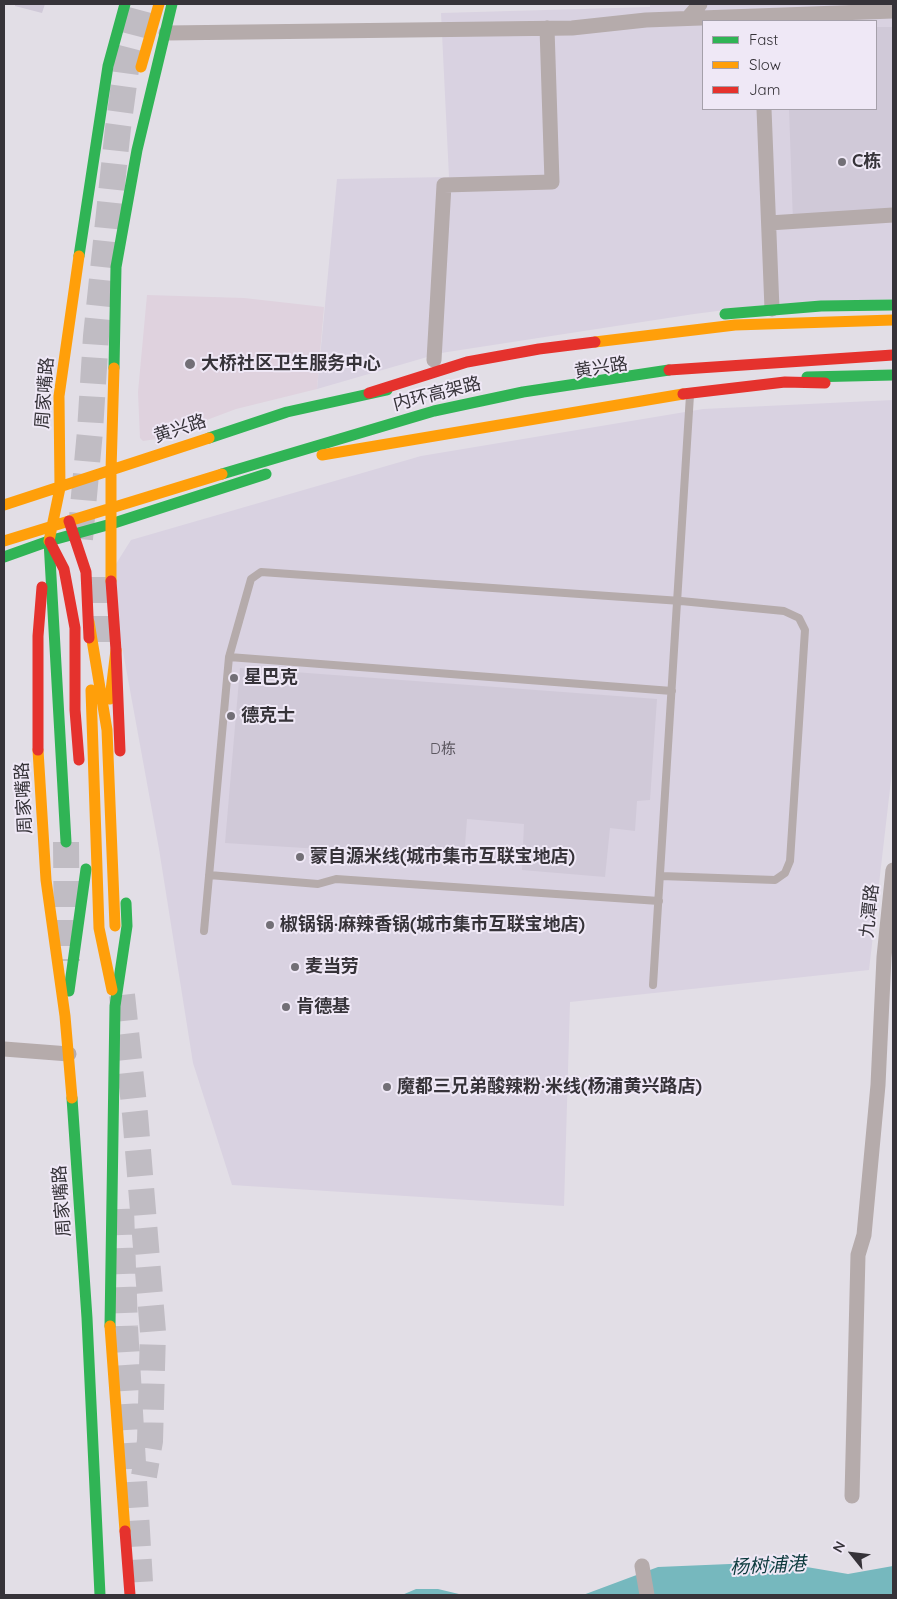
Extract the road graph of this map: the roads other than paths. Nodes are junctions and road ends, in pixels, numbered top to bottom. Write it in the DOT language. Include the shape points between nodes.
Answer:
graph roads {
  1 [pos="125,4"];
  2 [pos="159,4"];
  3 [pos="172,4"];
  4 [pos="700,4"];
  5 [pos="893,11"];
  6 [pos="688,18"];
  7 [pos="760,19"];
  8 [pos="547,28"];
  9 [pos="166,33"];
  10 [pos="142,67"];
  11 [pos="764,110"];
  12 [pos="893,216"];
  13 [pos="769,223"];
  14 [pos="893,305"];
  15 [pos="772,309"];
  16 [pos="716,315"];
  17 [pos="893,320"];
  18 [pos="614,328"];
  19 [pos="893,330"];
  20 [pos="741,336"];
  21 [pos="714,339"];
  22 [pos="490,346"];
  23 [pos="893,355"];
  24 [pos="438,358"];
  25 [pos="893,360"];
  26 [pos="522,364"];
  27 [pos="893,375"];
  28 [pos="454,378"];
  29 [pos="893,383"];
  30 [pos="369,393"];
  31 [pos="690,393"];
  32 [pos="563,403"];
  33 [pos="506,412"];
  34 [pos="322,455"];
  35 [pos="111,470"];
  36 [pos="125,486"];
  37 [pos="60,488"];
  38 [pos="97,495"];
  39 [pos="69,504"];
  40 [pos="4,505"];
  41 [pos="41,512"];
  42 [pos="111,524"];
  43 [pos="73,534"];
  44 [pos="4,541"];
  45 [pos="50,541"];
  46 [pos="4,557"];
  47 [pos="677,600"];
  48 [pos="89,622"];
  49 [pos="116,650"];
  50 [pos="229,657"];
  51 [pos="672,691"];
  52 [pos="107,730"];
  53 [pos="121,763"];
  54 [pos="79,767"];
  55 [pos="66,842"];
  56 [pos="85,854"];
  57 [pos="893,870"];
  58 [pos="209,875"];
  59 [pos="661,876"];
  60 [pos="125,887"];
  61 [pos="658,901"];
  62 [pos="115,926"];
  63 [pos="204,931"];
  64 [pos="888,957"];
  65 [pos="653,984"];
  66 [pos="115,1006"];
  67 [pos="65,1016"];
  68 [pos="4,1050"];
  69 [pos="69,1054"];
  70 [pos="852,1496"];
  71 [pos="642,1566"];
  72 [pos="100,1595"];
  73 [pos="130,1595"];
  74 [pos="647,1595"];
  1 -- 37 [label="main road, 周家嘴路" via="108,66 59,396"];
  2 -- 10 [label="main road"];
  3 -- 9 [label="main road"];
  4 -- 6 [label="street"];
  5 -- 7 [label="street"];
  6 -- 7 [label="street"];
  6 -- 8 [label="street"];
  8 -- 9 [label="street"];
  8 -- 24 [label="street" via="552,182 444,185"];
  9 -- 35 [label="main road" via="137,150 116,267"];
  11 -- 13 [label="street"];
  12 -- 13 [label="street"];
  13 -- 15 [label="street"];
  14 -- 15 [label="main road"];
  15 -- 16 [label="main road"];
  17 -- 30 [label="main road" via="735,325 561,346 467,362"];
  18 -- 22 [label="main road"];
  19 -- 20 [label="main road"];
  21 -- 26 [label="main road, 黄兴路"];
  23 -- 44 [label="main road, 内环高架路" via="671,370 523,392 366,430"];
  24 -- 30 [label="main road, 黄兴路" via="397,375"];
  25 -- 34 [label="main road, 黄兴路" via="667,375 518,400 368,437"];
  27 -- 32 [label="main road" via="785,377 700,384"];
  28 -- 30 [label="main road, 黄兴路"];
  29 -- 31 [label="main road, 黄兴路" via="785,382"];
  30 -- 35 [label="main road, 黄兴路" via="287,412"];
  31 -- 34 [label="main road, 黄兴路"];
  31 -- 47 [label="lane"];
  33 -- 34 [label="main road"];
  34 -- 42 [label="main road, 黄兴路"];
  35 -- 37 [label="main road, 黄兴路"];
  35 -- 42 [label="main road"];
  36 -- 38 [label="main road"];
  37 -- 40 [label="main road, 黄兴路"];
  37 -- 43 [label="main road"];
  37 -- 45 [label="main road, 周家嘴路"];
  39 -- 41 [label="main road"];
  42 -- 43 [label="main road, 黄兴路"];
  42 -- 49 [label="main road"];
  43 -- 45 [label="main road, 黄兴路"];
  43 -- 48 [label="main road" via="86,572"];
  45 -- 46 [label="main road, 黄兴路"];
  45 -- 54 [label="main road" via="64,569 75,628"];
  45 -- 55 [label="main road"];
  45 -- 67 [label="main road, 周家嘴路" via="38,636 38,728 46,880"];
  47 -- 50 [label="lane" via="261,572 251,579"];
  47 -- 51 [label="lane"];
  47 -- 59 [label="lane" via="784,611 799,618 805,630 790,860 785,873 775,880"];
  48 -- 52 [label="main road"];
  48 -- 66 [label="main road" via="99,928"];
  49 -- 52 [label="main road"];
  49 -- 53 [label="main road"];
  50 -- 51 [label="lane"];
  50 -- 58 [label="lane"];
  51 -- 59 [label="lane"];
  52 -- 62 [label="main road"];
  56 -- 67 [label="main road" via="86,873"];
  57 -- 64 [label="street, 九潭路"];
  58 -- 61 [label="lane" via="318,884 336,879"];
  58 -- 63 [label="lane"];
  59 -- 61 [label="lane"];
  60 -- 66 [label="main road" via="127,926"];
  61 -- 65 [label="lane"];
  64 -- 70 [label="street, 九潭路" via="864,1235 858,1255"];
  66 -- 73 [label="main road" via="110,1319"];
  67 -- 69 [label="main road, 周家嘴路"];
  68 -- 69 [label="street"];
  69 -- 72 [label="main road, 周家嘴路" via="87,1318"];
  71 -- 74 [label="street"];
}
